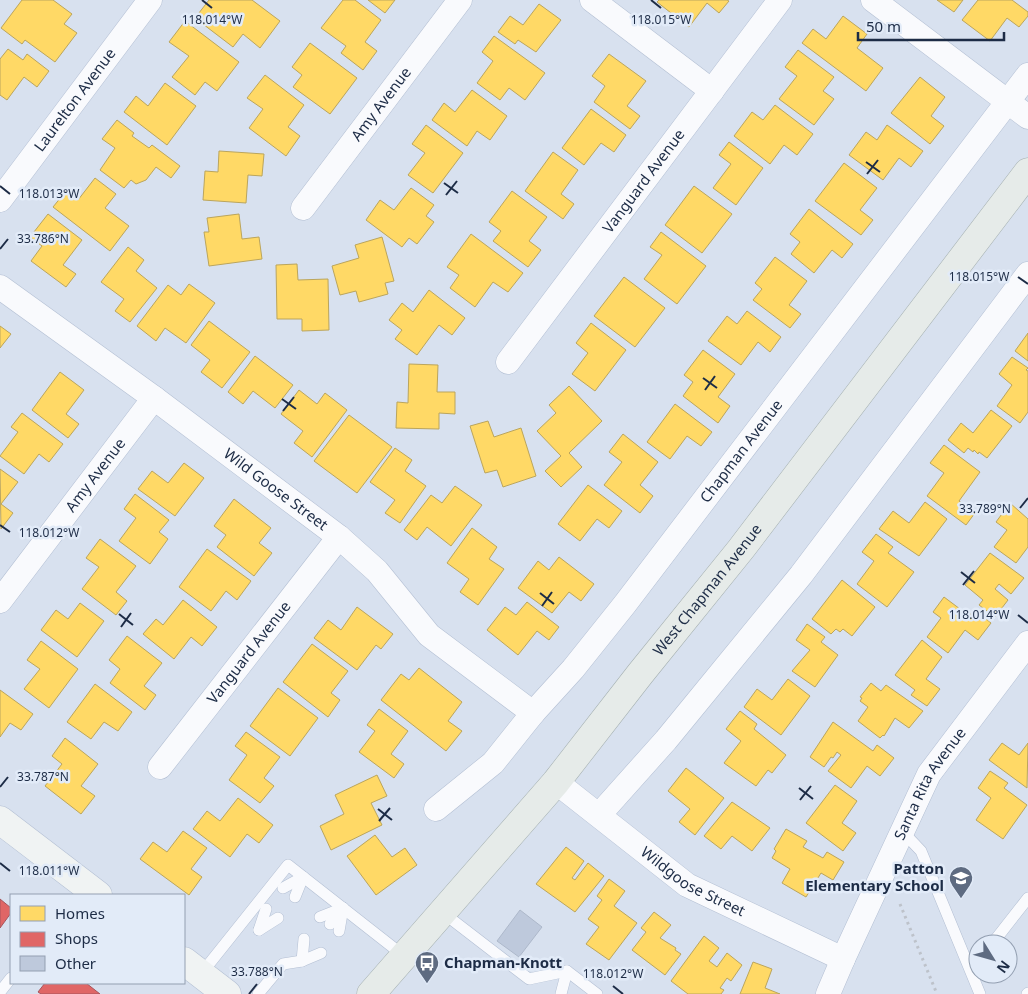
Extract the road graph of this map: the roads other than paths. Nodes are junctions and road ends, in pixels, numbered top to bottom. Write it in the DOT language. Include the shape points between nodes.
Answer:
graph roads {
  1 [pos="150,0"];
  2 [pos="460,0"];
  3 [pos="592,0"];
  4 [pos="780,0"];
  5 [pos="873,0"];
  6 [pos="1028,75"];
  7 [pos="712,92"];
  8 [pos="1008,101"];
  9 [pos="1028,117"];
  10 [pos="1028,172"];
  11 [pos="0,200"];
  12 [pos="303,208"];
  13 [pos="1028,274"];
  14 [pos="0,287"];
  15 [pos="508,362"];
  16 [pos="154,398"];
  17 [pos="339,537"];
  18 [pos="0,602"];
  19 [pos="1028,643"];
  20 [pos="533,713"];
  21 [pos="160,767"];
  22 [pos="556,782"];
  23 [pos="436,809"];
  24 [pos="599,815"];
  25 [pos="1,822"];
  26 [pos="902,831"];
  27 [pos="303,877"];
  28 [pos="282,888"];
  29 [pos="85,891"];
  30 [pos="295,897"];
  31 [pos="1028,898"];
  32 [pos="343,908"];
  33 [pos="266,909"];
  34 [pos="442,912"];
  35 [pos="320,917"];
  36 [pos="244,918"];
  37 [pos="278,918"];
  38 [pos="334,928"];
  39 [pos="259,930"];
  40 [pos="1000,934"];
  41 [pos="968,953"];
  42 [pos="404,956"];
  43 [pos="843,959"];
  44 [pos="302,961"];
  45 [pos="192,967"];
  46 [pos="567,971"];
  47 [pos="10,979"];
  48 [pos="0,992"];
  49 [pos="227,994"];
  50 [pos="258,994"];
  51 [pos="371,994"];
  52 [pos="561,994"];
  53 [pos="597,994"];
  54 [pos="828,994"];
  1 -- 11 [label="street, Laurelton Avenue"];
  2 -- 12 [label="street, Amy Avenue"];
  3 -- 7 [label="street"];
  4 -- 7 [label="street, Vanguard Avenue"];
  5 -- 8 [label="street"];
  6 -- 8 [label="street, Chapman Avenue"];
  7 -- 15 [label="street, Vanguard Avenue"];
  8 -- 9 [label="street"];
  8 -- 20 [label="street, Chapman Avenue" via="625,604"];
  10 -- 22 [label="main road, West Chapman Avenue" via="741,550"];
  13 -- 24 [label="street" via="801,575 666,740"];
  14 -- 16 [label="street, Wild Goose Street"];
  16 -- 17 [label="street, Wild Goose Street"];
  16 -- 18 [label="street, Amy Avenue"];
  17 -- 20 [label="street, Wild Goose Street" via="377,571 429,635"];
  17 -- 21 [label="street, Vanguard Avenue"];
  19 -- 26 [label="street, Santa Rita Avenue" via="929,774"];
  20 -- 23 [label="street, Chapman Avenue" via="493,762"];
  22 -- 24 [label="street, Wildgoose Street"];
  22 -- 34 [label="main road, West Chapman Avenue"];
  24 -- 43 [label="street, Wildgoose Street" via="687,885"];
  25 -- 29 [label="main road"];
  26 -- 41 [label="lane" via="922,851"];
  26 -- 43 [label="street, Santa Rita Avenue"];
  27 -- 28 [label="lane"];
  27 -- 30 [label="lane"];
  27 -- 32 [label="lane"];
  27 -- 36 [label="lane" via="288,865"];
  31 -- 40 [label="lane"];
  32 -- 35 [label="lane"];
  32 -- 38 [label="lane"];
  32 -- 42 [label="lane"];
  33 -- 39 [label="lane"];
  34 -- 42 [label="main road, West Chapman Avenue"];
  34 -- 46 [label="lane" via="530,979"];
  36 -- 39 [label="lane"];
  36 -- 45 [label="lane"];
  37 -- 39 [label="lane"];
  42 -- 51 [label="main road, West Chapman Avenue"];
  43 -- 54 [label="street, Santa Rita Avenue"];
  44 -- 44 [label="lane" via="313,946"];
  44 -- 50 [label="lane" via="283,964"];
  45 -- 49 [label="main road"];
  46 -- 52 [label="lane"];
  46 -- 53 [label="lane"];
  47 -- 48 [label="lane"];
}
